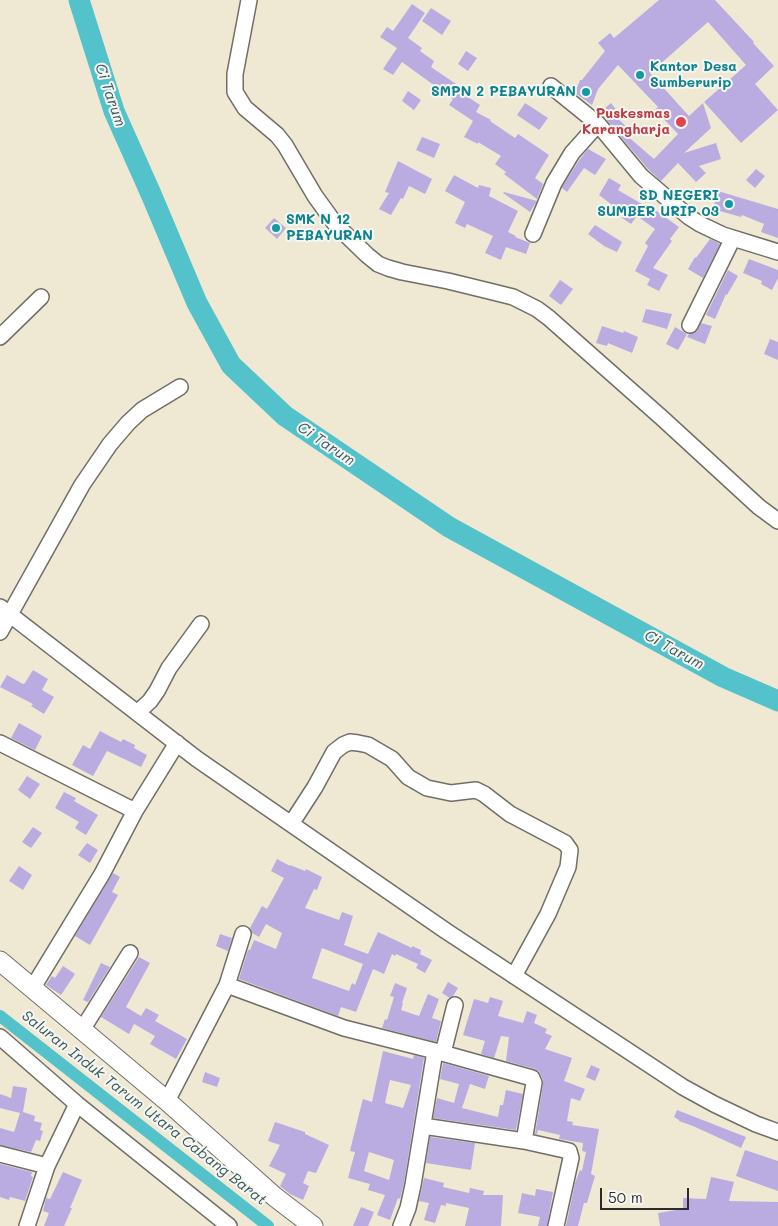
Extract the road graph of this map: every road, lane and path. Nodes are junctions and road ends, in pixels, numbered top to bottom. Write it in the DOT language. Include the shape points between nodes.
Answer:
graph roads {
  1 [pos="249,0"];
  2 [pos="550,86"];
  3 [pos="598,124"];
  4 [pos="533,234"];
  5 [pos="733,238"];
  6 [pos="778,252"];
  7 [pos="41,297"];
  8 [pos="690,325"];
  9 [pos="0,337"];
  10 [pos="180,387"];
  11 [pos="778,521"];
  12 [pos="5,611"];
  13 [pos="201,624"];
  14 [pos="0,632"];
  15 [pos="138,713"];
  16 [pos="0,743"];
  17 [pos="177,743"];
  18 [pos="135,811"];
  19 [pos="291,824"];
  20 [pos="243,934"];
  21 [pos="130,953"];
  22 [pos="0,961"];
  23 [pos="514,976"];
  24 [pos="227,985"];
  25 [pos="32,989"];
  26 [pos="455,1005"];
  27 [pos="82,1030"];
  28 [pos="0,1037"];
  29 [pos="439,1052"];
  30 [pos="167,1102"];
  31 [pos="77,1104"];
  32 [pos="422,1126"];
  33 [pos="778,1132"];
  34 [pos="524,1141"];
  35 [pos="0,1154"];
  36 [pos="47,1166"];
  37 [pos="27,1226"];
  38 [pos="229,1226"];
  39 [pos="312,1226"];
  40 [pos="401,1226"];
  41 [pos="556,1226"];
  1 -- 11 [label="street" via="235,74 235,92 245,108 277,135 314,196 336,225 366,255 388,268 513,297 537,309"];
  2 -- 3 [label="street"];
  3 -- 4 [label="street" via="568,158"];
  3 -- 5 [label="street" via="641,176 689,217"];
  5 -- 6 [label="street"];
  5 -- 8 [label="street"];
  7 -- 9 [label="street"];
  10 -- 12 [label="street" via="142,410 110,444"];
  12 -- 14 [label="street"];
  12 -- 15 [label="street"];
  13 -- 15 [label="street" via="168,668 150,701"];
  15 -- 17 [label="street"];
  16 -- 18 [label="street"];
  17 -- 18 [label="street"];
  17 -- 19 [label="street"];
  18 -- 25 [label="street" via="102,874"];
  19 -- 23 [label="street"];
  19 -- 23 [label="street" via="334,752 350,742 368,745 392,759 408,777 427,788 451,793 476,790 510,814 565,843 570,850 568,867 548,914"];
  20 -- 24 [label="street"];
  21 -- 27 [label="street"];
  22 -- 25 [label="main road"];
  23 -- 33 [label="street" via="683,1087"];
  24 -- 29 [label="street" via="344,1028"];
  24 -- 30 [label="street"];
  25 -- 27 [label="main road"];
  26 -- 29 [label="street"];
  27 -- 30 [label="main road"];
  28 -- 31 [label="street"];
  29 -- 32 [label="street"];
  29 -- 34 [label="street" via="532,1078 534,1083"];
  30 -- 39 [label="main road"];
  31 -- 36 [label="street"];
  31 -- 38 [label="street"];
  32 -- 34 [label="street"];
  32 -- 40 [label="street" via="413,1185"];
  34 -- 41 [label="street" via="571,1154"];
  35 -- 36 [label="street"];
  36 -- 37 [label="street"];
}
